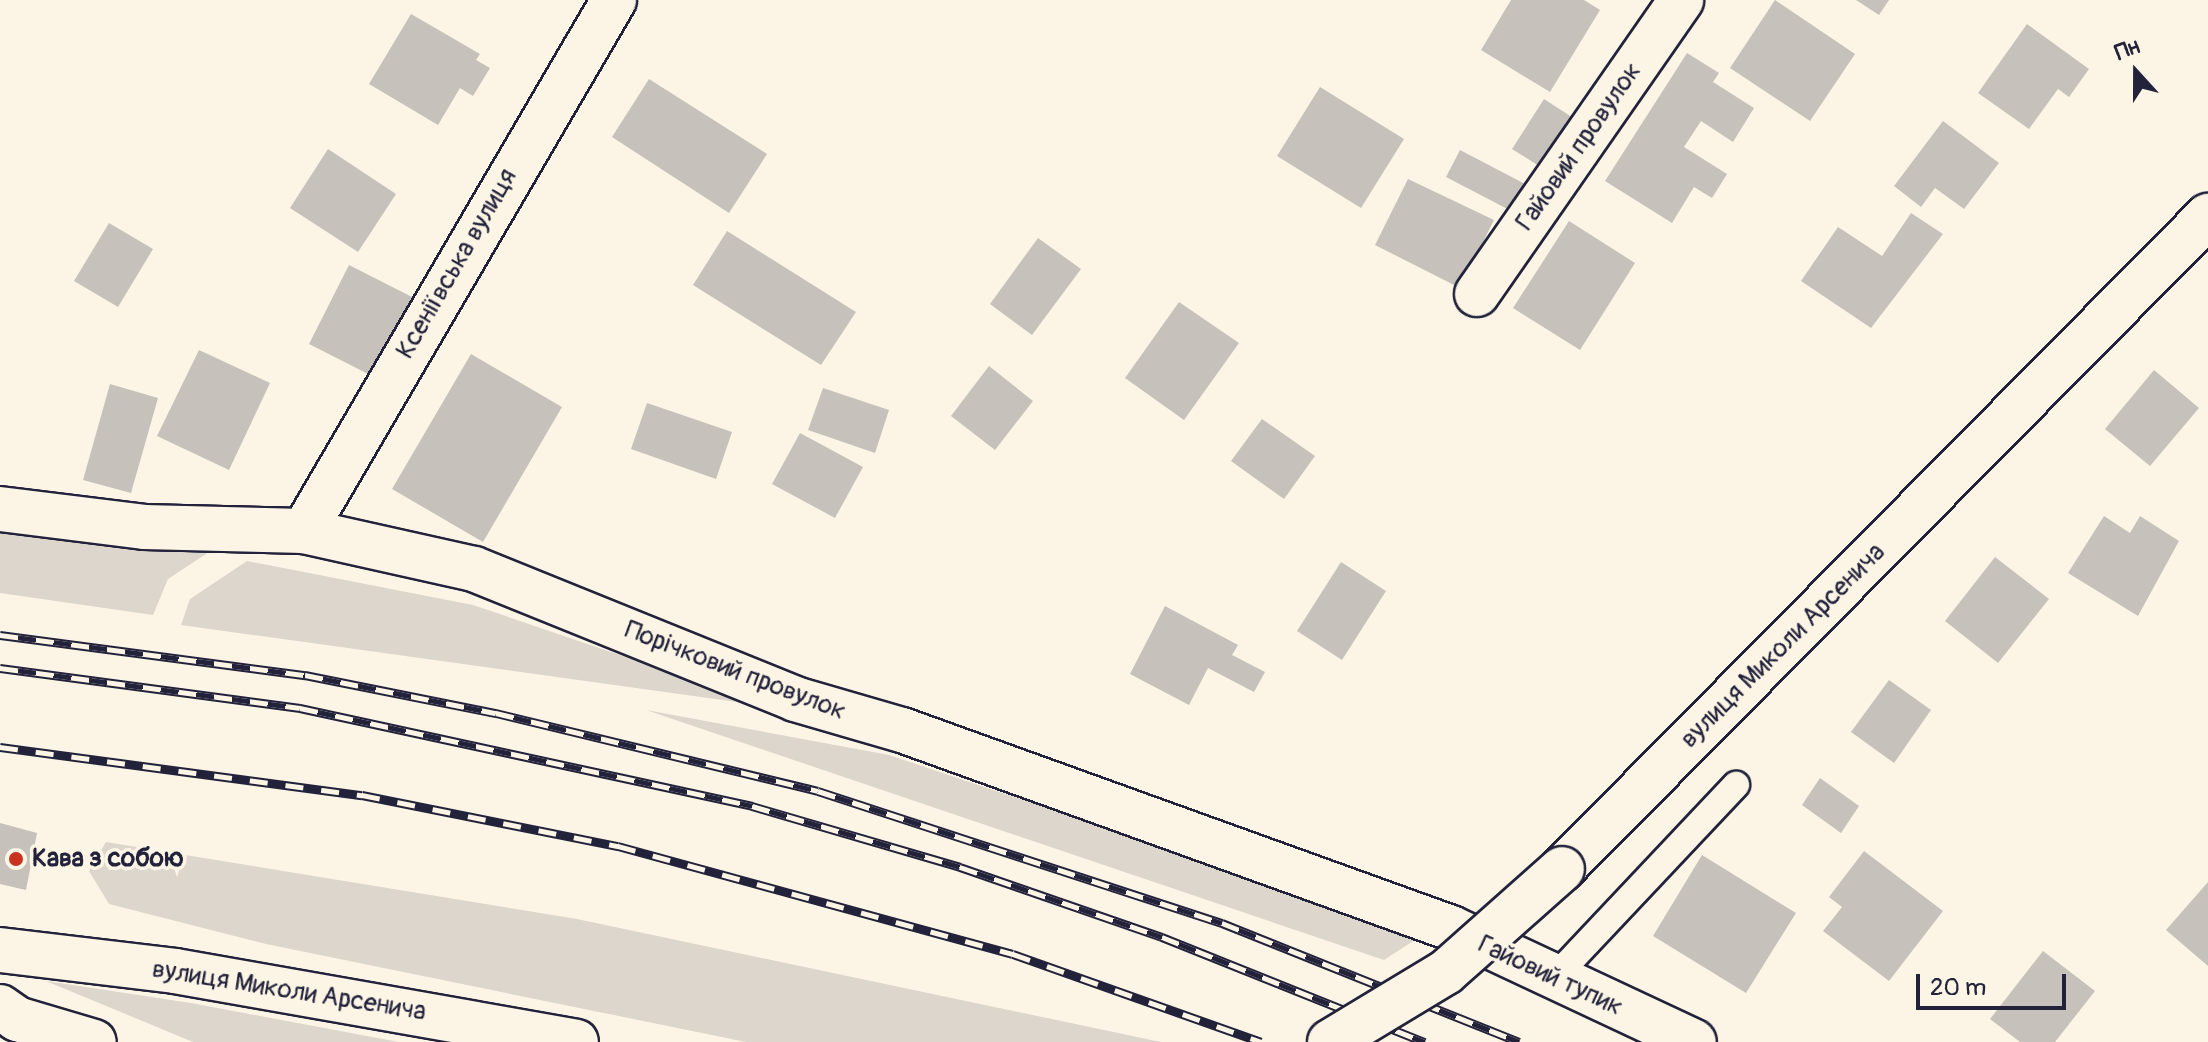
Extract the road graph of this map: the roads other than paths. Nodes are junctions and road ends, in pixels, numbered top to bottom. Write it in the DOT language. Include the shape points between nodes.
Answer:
graph roads {
  1 [pos="614,0"];
  2 [pos="1681,0"];
  3 [pos="2208,216"];
  4 [pos="1477,294"];
  5 [pos="0,509"];
  6 [pos="304,531"];
  7 [pos="1736,785"];
  8 [pos="1451,928"];
  9 [pos="0,950"];
  10 [pos="1553,979"];
  11 [pos="0,1007"];
  12 [pos="94,1042"];
  13 [pos="576,1042"];
  14 [pos="1330,1042"];
  15 [pos="1694,1042"];
  1 -- 6 [label="street, Ксеніївська вулиця"];
  2 -- 4 [label="street, Гайовий провулок"];
  3 -- 14 [label="street, вулиця Миколи Арсенича, bridge" via="1562,869 1446,972"];
  5 -- 6 [label="street, Порічковий провулок" via="144,527"];
  6 -- 8 [label="street, Порічковий провулок" via="474,569 795,699 917,735"];
  7 -- 10 [label="lane"];
  8 -- 10 [label="street, Гайовий тупик"];
  9 -- 13 [label="street, вулиця Миколи Арсенича" via="191,974"];
  10 -- 15 [label="street, Гайовий тупик"];
  11 -- 12 [label="street" via="17,1019"];
}
